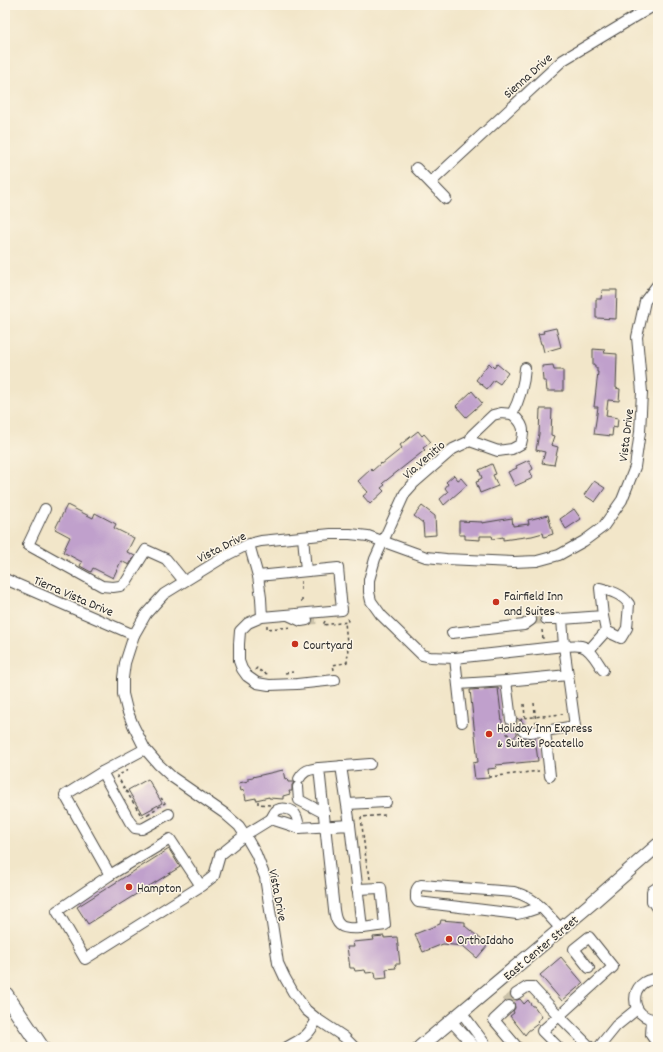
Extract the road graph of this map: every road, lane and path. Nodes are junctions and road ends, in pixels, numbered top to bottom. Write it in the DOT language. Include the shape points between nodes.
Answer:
graph roads {
  1 [pos="655,5"];
  2 [pos="416,168"];
  3 [pos="431,182"];
  4 [pos="446,199"];
  5 [pos="658,284"];
  6 [pos="525,368"];
  7 [pos="512,414"];
  8 [pos="470,441"];
  9 [pos="44,509"];
  10 [pos="303,537"];
  11 [pos="384,542"];
  12 [pos="249,544"];
  13 [pos="303,573"];
  14 [pos="258,576"];
  15 [pos="5,579"];
  16 [pos="184,581"];
  17 [pos="302,590"];
  18 [pos="288,615"];
  19 [pos="326,615"];
  20 [pos="347,616"];
  21 [pos="603,616"];
  22 [pos="546,619"];
  23 [pos="562,619"];
  24 [pos="264,620"];
  25 [pos="531,620"];
  26 [pos="345,622"];
  27 [pos="294,627"];
  28 [pos="542,630"];
  29 [pos="606,630"];
  30 [pos="452,632"];
  31 [pos="134,635"];
  32 [pos="543,641"];
  33 [pos="564,646"];
  34 [pos="589,650"];
  35 [pos="455,658"];
  36 [pos="603,670"];
  37 [pos="293,672"];
  38 [pos="253,673"];
  39 [pos="285,673"];
  40 [pos="568,675"];
  41 [pos="335,678"];
  42 [pos="269,679"];
  43 [pos="506,681"];
  44 [pos="458,684"];
  45 [pos="534,703"];
  46 [pos="524,704"];
  47 [pos="568,713"];
  48 [pos="525,718"];
  49 [pos="535,718"];
  50 [pos="462,722"];
  51 [pos="515,728"];
  52 [pos="545,731"];
  53 [pos="145,749"];
  54 [pos="370,764"];
  55 [pos="341,766"];
  56 [pos="130,768"];
  57 [pos="319,768"];
  58 [pos="102,772"];
  59 [pos="546,774"];
  60 [pos="489,777"];
  61 [pos="161,798"];
  62 [pos="258,801"];
  63 [pos="386,802"];
  64 [pos="270,804"];
  65 [pos="347,804"];
  66 [pos="324,813"];
  67 [pos="169,814"];
  68 [pos="385,815"];
  69 [pos="271,818"];
  70 [pos="350,825"];
  71 [pos="325,826"];
  72 [pos="299,828"];
  73 [pos="245,835"];
  74 [pos="658,845"];
  75 [pos="110,875"];
  76 [pos="370,876"];
  77 [pos="201,886"];
  78 [pos="658,887"];
  79 [pos="357,889"];
  80 [pos="541,907"];
  81 [pos="658,910"];
  82 [pos="362,928"];
  83 [pos="560,929"];
  84 [pos="589,968"];
  85 [pos="658,979"];
  86 [pos="5,994"];
  87 [pos="518,996"];
  88 [pos="508,1004"];
  89 [pos="637,1009"];
  90 [pos="456,1016"];
  91 [pos="559,1016"];
  92 [pos="317,1019"];
  93 [pos="655,1019"];
  94 [pos="472,1044"];
  95 [pos="658,1045"];
  96 [pos="41,1047"];
  97 [pos="287,1047"];
  98 [pos="354,1047"];
  99 [pos="420,1047"];
  100 [pos="460,1047"];
  101 [pos="485,1047"];
  102 [pos="517,1047"];
  103 [pos="558,1047"];
  104 [pos="590,1047"];
  105 [pos="599,1047"];
  1 -- 3 [label="street, Sienna Drive" via="563,60"];
  2 -- 3 [label="street"];
  3 -- 4 [label="street"];
  5 -- 11 [label="street, Vista Drive" via="645,301 637,336 642,392 635,468 622,500 603,527 559,554 537,561 426,557"];
  6 -- 7 [label="street" via="523,388"];
  7 -- 8 [label="street" via="493,415 472,434"];
  7 -- 8 [label="street" via="520,420 522,426 524,435 521,444 512,449 498,451"];
  8 -- 11 [label="street, Via Venitio" via="453,449 405,493"];
  9 -- 16 [label="street" via="28,545 102,586 120,586 126,582 146,550 166,559"];
  10 -- 11 [label="street, Vista Drive" via="350,534 368,536"];
  10 -- 12 [label="street, Vista Drive"];
  10 -- 13 [label="street"];
  11 -- 35 [label="street, Via Venitio" via="375,559 369,580 371,601 381,615 422,655"];
  12 -- 14 [label="street"];
  12 -- 16 [label="street, Vista Drive"];
  13 -- 14 [label="street"];
  13 -- 17 [label="path"];
  13 -- 19 [label="street" via="338,568 342,610"];
  14 -- 24 [label="street"];
  15 -- 31 [label="street, Tierra Vista Drive"];
  16 -- 31 [label="street, Vista Drive" via="164,594 146,614"];
  18 -- 19 [label="street"];
  18 -- 19 [label="street" via="300,621 319,619"];
  18 -- 24 [label="street"];
  19 -- 26 [label="path" via="323,625"];
  20 -- 26 [label="path" via="348,622"];
  21 -- 23 [label="street"];
  21 -- 29 [label="street"];
  21 -- 29 [label="street" via="600,588 625,599 629,604 627,628 621,638"];
  22 -- 23 [label="street"];
  23 -- 33 [label="street"];
  24 -- 27 [label="path" via="267,629"];
  24 -- 41 [label="street" via="248,624 240,631 239,660 247,676 257,683 269,685"];
  25 -- 30 [label="street" via="524,625"];
  26 -- 41 [label="path" via="347,662 333,665"];
  28 -- 32 [label="path"];
  29 -- 34 [label="street"];
  31 -- 53 [label="street, Vista Drive" via="124,663 123,694 133,725"];
  33 -- 34 [label="street, Via Venitio" via="583,646"];
  33 -- 35 [label="street, Via Venitio"];
  33 -- 40 [label="street"];
  34 -- 36 [label="street"];
  35 -- 44 [label="street"];
  37 -- 39 [label="path"];
  38 -- 42 [label="path" via="257,668 268,674"];
  40 -- 43 [label="street"];
  40 -- 52 [label="street" via="575,726"];
  43 -- 44 [label="street"];
  43 -- 51 [label="street"];
  44 -- 50 [label="street"];
  45 -- 49 [label="path"];
  46 -- 48 [label="path"];
  47 -- 49 [label="path"];
  48 -- 49 [label="path"];
  48 -- 51 [label="path"];
  51 -- 52 [label="street" via="530,732"];
  52 -- 59 [label="street"];
  53 -- 58 [label="street"];
  53 -- 73 [label="street, Vista Drive" via="172,777 224,813"];
  54 -- 55 [label="street"];
  55 -- 57 [label="street"];
  55 -- 65 [label="street"];
  56 -- 61 [label="path" via="117,776 142,817 165,803"];
  57 -- 66 [label="street"];
  57 -- 66 [label="street" via="303,773 299,783 299,800"];
  58 -- 67 [label="street" via="135,828 142,829"];
  58 -- 75 [label="street" via="64,795"];
  59 -- 60 [label="path"];
  62 -- 64 [label="path" via="258,804"];
  63 -- 65 [label="street"];
  65 -- 70 [label="street"];
  66 -- 71 [label="street"];
  68 -- 76 [label="path" via="361,817"];
  69 -- 72 [label="street"];
  69 -- 72 [label="street" via="278,809 290,809 297,817"];
  69 -- 73 [label="street"];
  70 -- 71 [label="street"];
  70 -- 79 [label="street"];
  71 -- 72 [label="street"];
  71 -- 82 [label="street" via="336,920 347,928"];
  73 -- 77 [label="street" via="220,855 214,876"];
  73 -- 92 [label="street, Vista Drive" via="265,877 278,963 293,992 306,1010"];
  74 -- 83 [label="main road, East Center Street"];
  75 -- 77 [label="street" via="170,839"];
  75 -- 77 [label="street" via="56,911 85,959"];
  78 -- 81 [label="street" via="652,891 652,901"];
  79 -- 82 [label="street"];
  79 -- 82 [label="street" via="381,888 385,925"];
  80 -- 80 [label="street" via="530,898 514,892 427,885 418,886 416,890 418,902 426,904 517,914"];
  80 -- 83 [label="street"];
  83 -- 90 [label="main road, East Center Street"];
  84 -- 91 [label="street" via="574,949 589,937 613,967"];
  85 -- 89 [label="street" via="646,981 638,988 635,998"];
  86 -- 96 [label="highway"];
  87 -- 91 [label="street" via="532,987"];
  88 -- 102 [label="street" via="495,1019"];
  89 -- 93 [label="street" via="646,1017"];
  89 -- 105 [label="street" via="616,1026"];
  90 -- 94 [label="street"];
  90 -- 99 [label="main road, East Center Street"];
  90 -- 101 [label="street" via="485,1044"];
  91 -- 103 [label="street" via="542,1031"];
  91 -- 104 [label="street"];
  92 -- 97 [label="street" via="304,1038"];
  92 -- 98 [label="street, Vista Drive"];
  93 -- 95 [label="street" via="651,1035"];
  94 -- 100 [label="street"];
}
